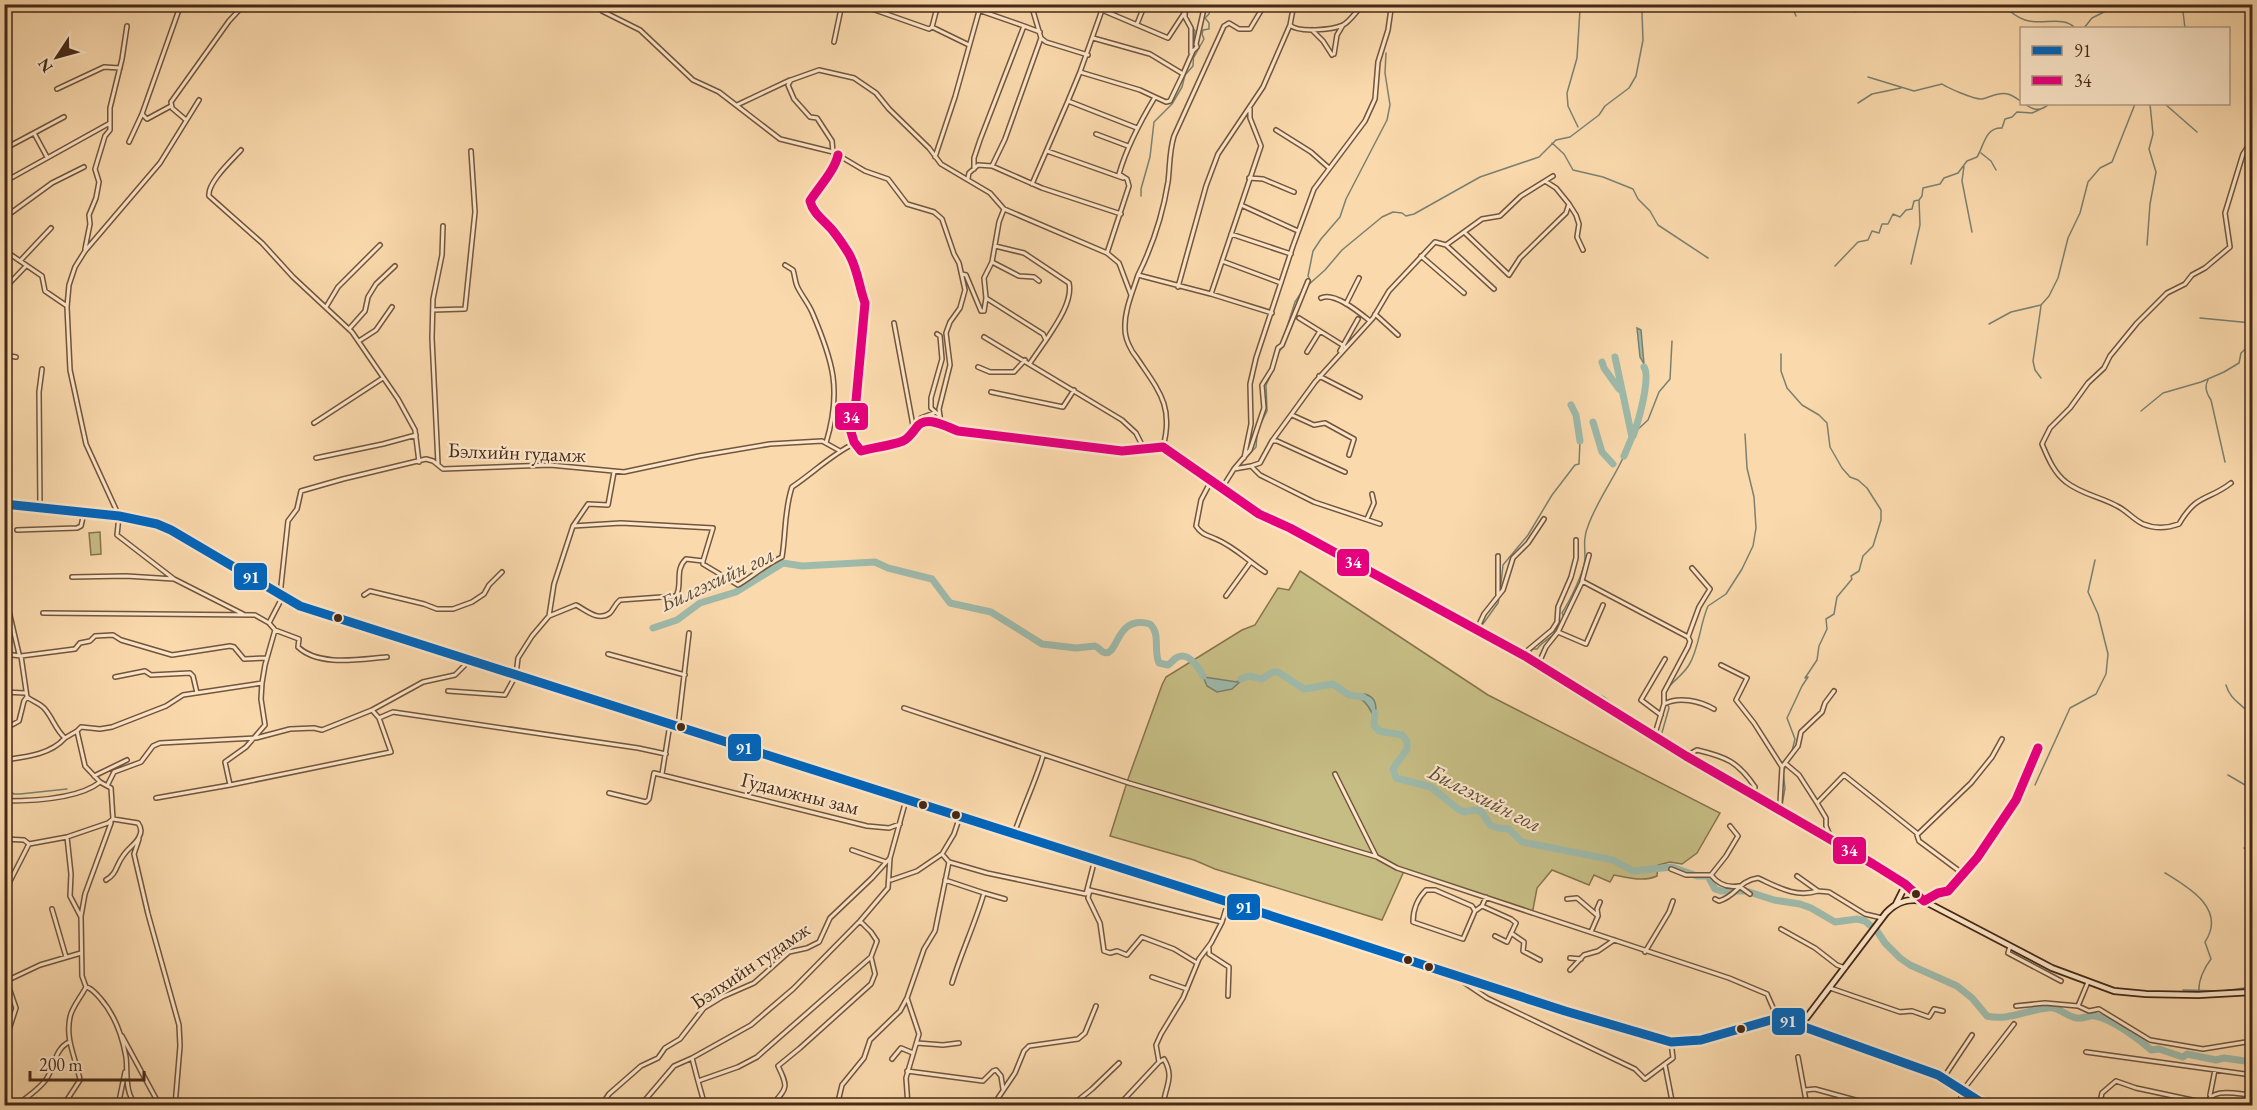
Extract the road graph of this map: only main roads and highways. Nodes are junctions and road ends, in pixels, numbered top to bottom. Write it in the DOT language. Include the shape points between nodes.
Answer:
graph roads {
  1 [pos="910,436"];
  2 [pos="4,504"];
  3 [pos="1906,884"];
  4 [pos="1924,901"];
  5 [pos="1896,904"];
  6 [pos="2253,992"];
  7 [pos="1801,1025"];
  8 [pos="1963,1090"];
  9 [pos="1972,1097"];
  10 [pos="1980,1102"];
  11 [pos="1963,1106"];
  12 [pos="1970,1106"];
  13 [pos="1987,1106"];
  1 -- 3 [label="main road" via="920,422 958,431 1122,450 1164,447 1259,514 1525,656 1654,737"];
  2 -- 7 [label="main road" via="119,516 157,524 300,606 1671,1042 1701,1040 1778,1019"];
  3 -- 4 [label="main road"];
  3 -- 5 [label="main road"];
  4 -- 5 [label="main road"];
  4 -- 6 [label="main road" via="2052,968 2114,991 2198,995"];
  5 -- 7 [label="main road"];
  7 -- 8 [label="main road" via="1940,1076"];
  8 -- 9 [label="main road"];
  8 -- 11 [label="main road"];
  9 -- 10 [label="main road"];
  9 -- 11 [label="main road"];
  10 -- 12 [label="main road"];
  10 -- 13 [label="main road"];
}
